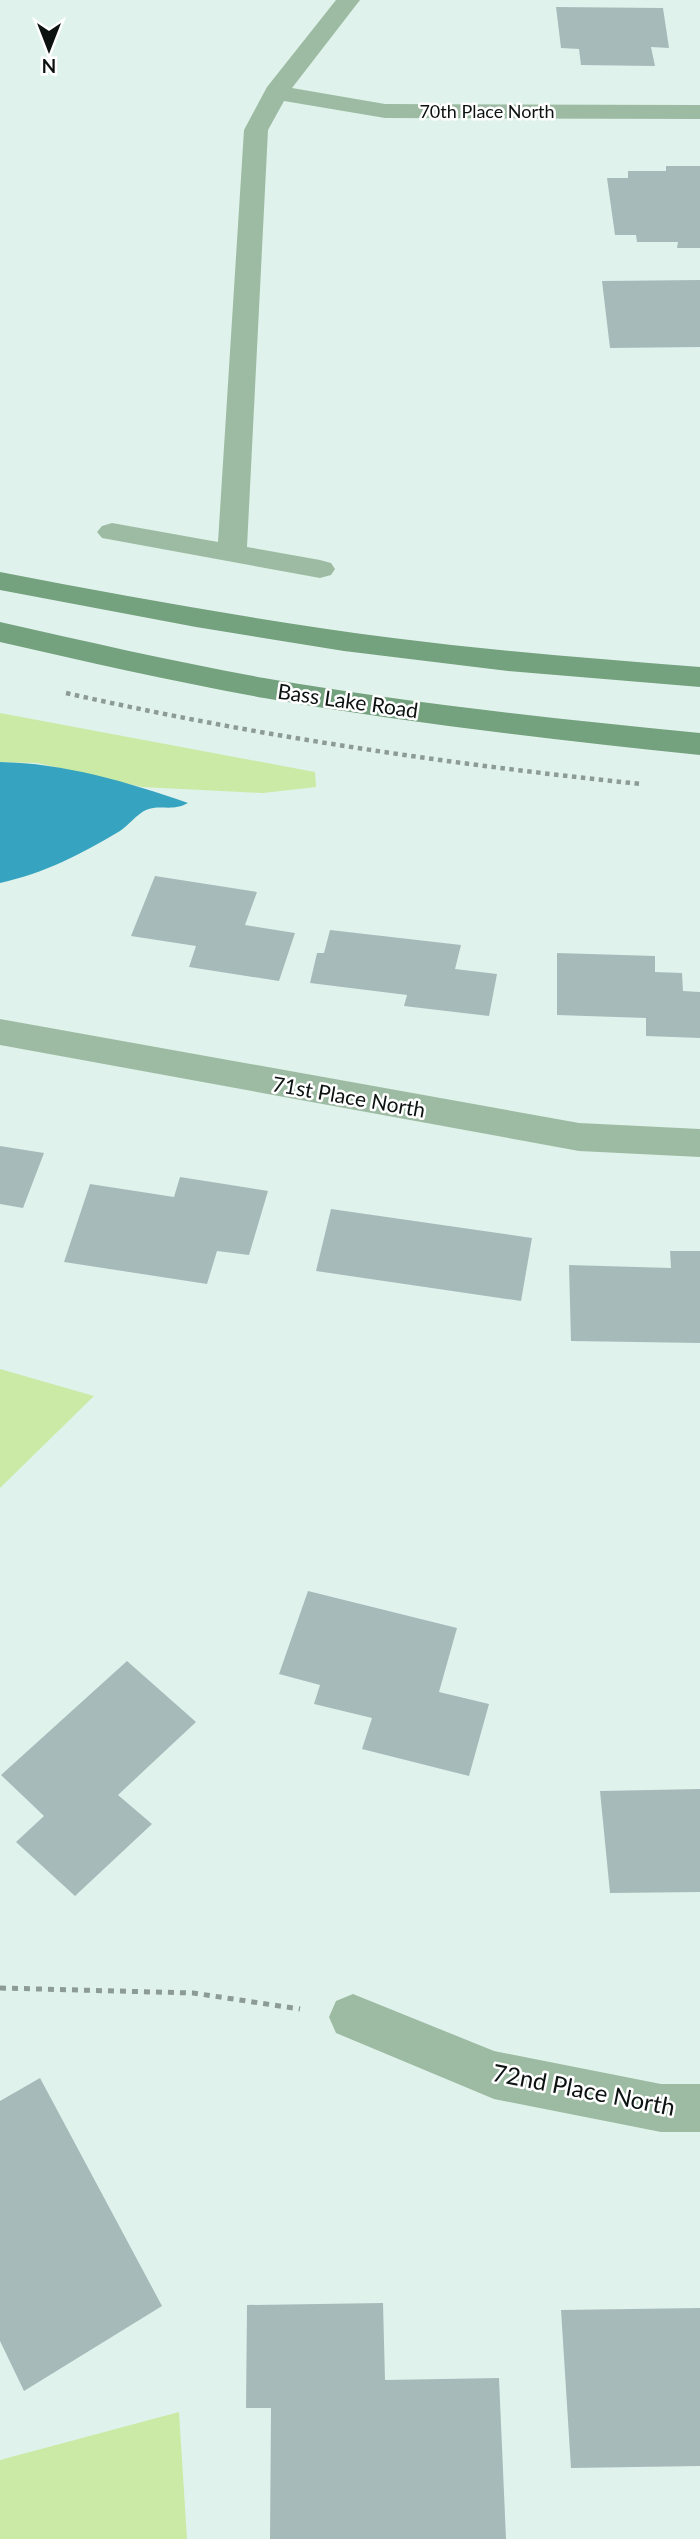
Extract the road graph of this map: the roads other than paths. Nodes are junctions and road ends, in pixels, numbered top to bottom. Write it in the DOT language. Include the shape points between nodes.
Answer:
graph roads {
  1 [pos="348,0"];
  2 [pos="276,92"];
  3 [pos="700,112"];
  4 [pos="112,532"];
  5 [pos="232,552"];
  6 [pos="320,569"];
  7 [pos="0,581"];
  8 [pos="0,632"];
  9 [pos="700,677"];
  10 [pos="700,744"];
  11 [pos="0,1032"];
  12 [pos="700,1143"];
  13 [pos="353,2017"];
  14 [pos="700,2108"];
  1 -- 2 [label="street"];
  2 -- 3 [label="street, 70th Place North" via="385,111"];
  2 -- 5 [label="street" via="256,130"];
  4 -- 5 [label="street"];
  5 -- 6 [label="street"];
  7 -- 9 [label="main road" via="222,623 393,648"];
  8 -- 10 [label="main road, Bass Lake Road" via="265,688 514,725"];
  11 -- 12 [label="street, 71st Place North" via="579,1137"];
  13 -- 14 [label="street, 72nd Place North" via="494,2075 662,2108"];
}
